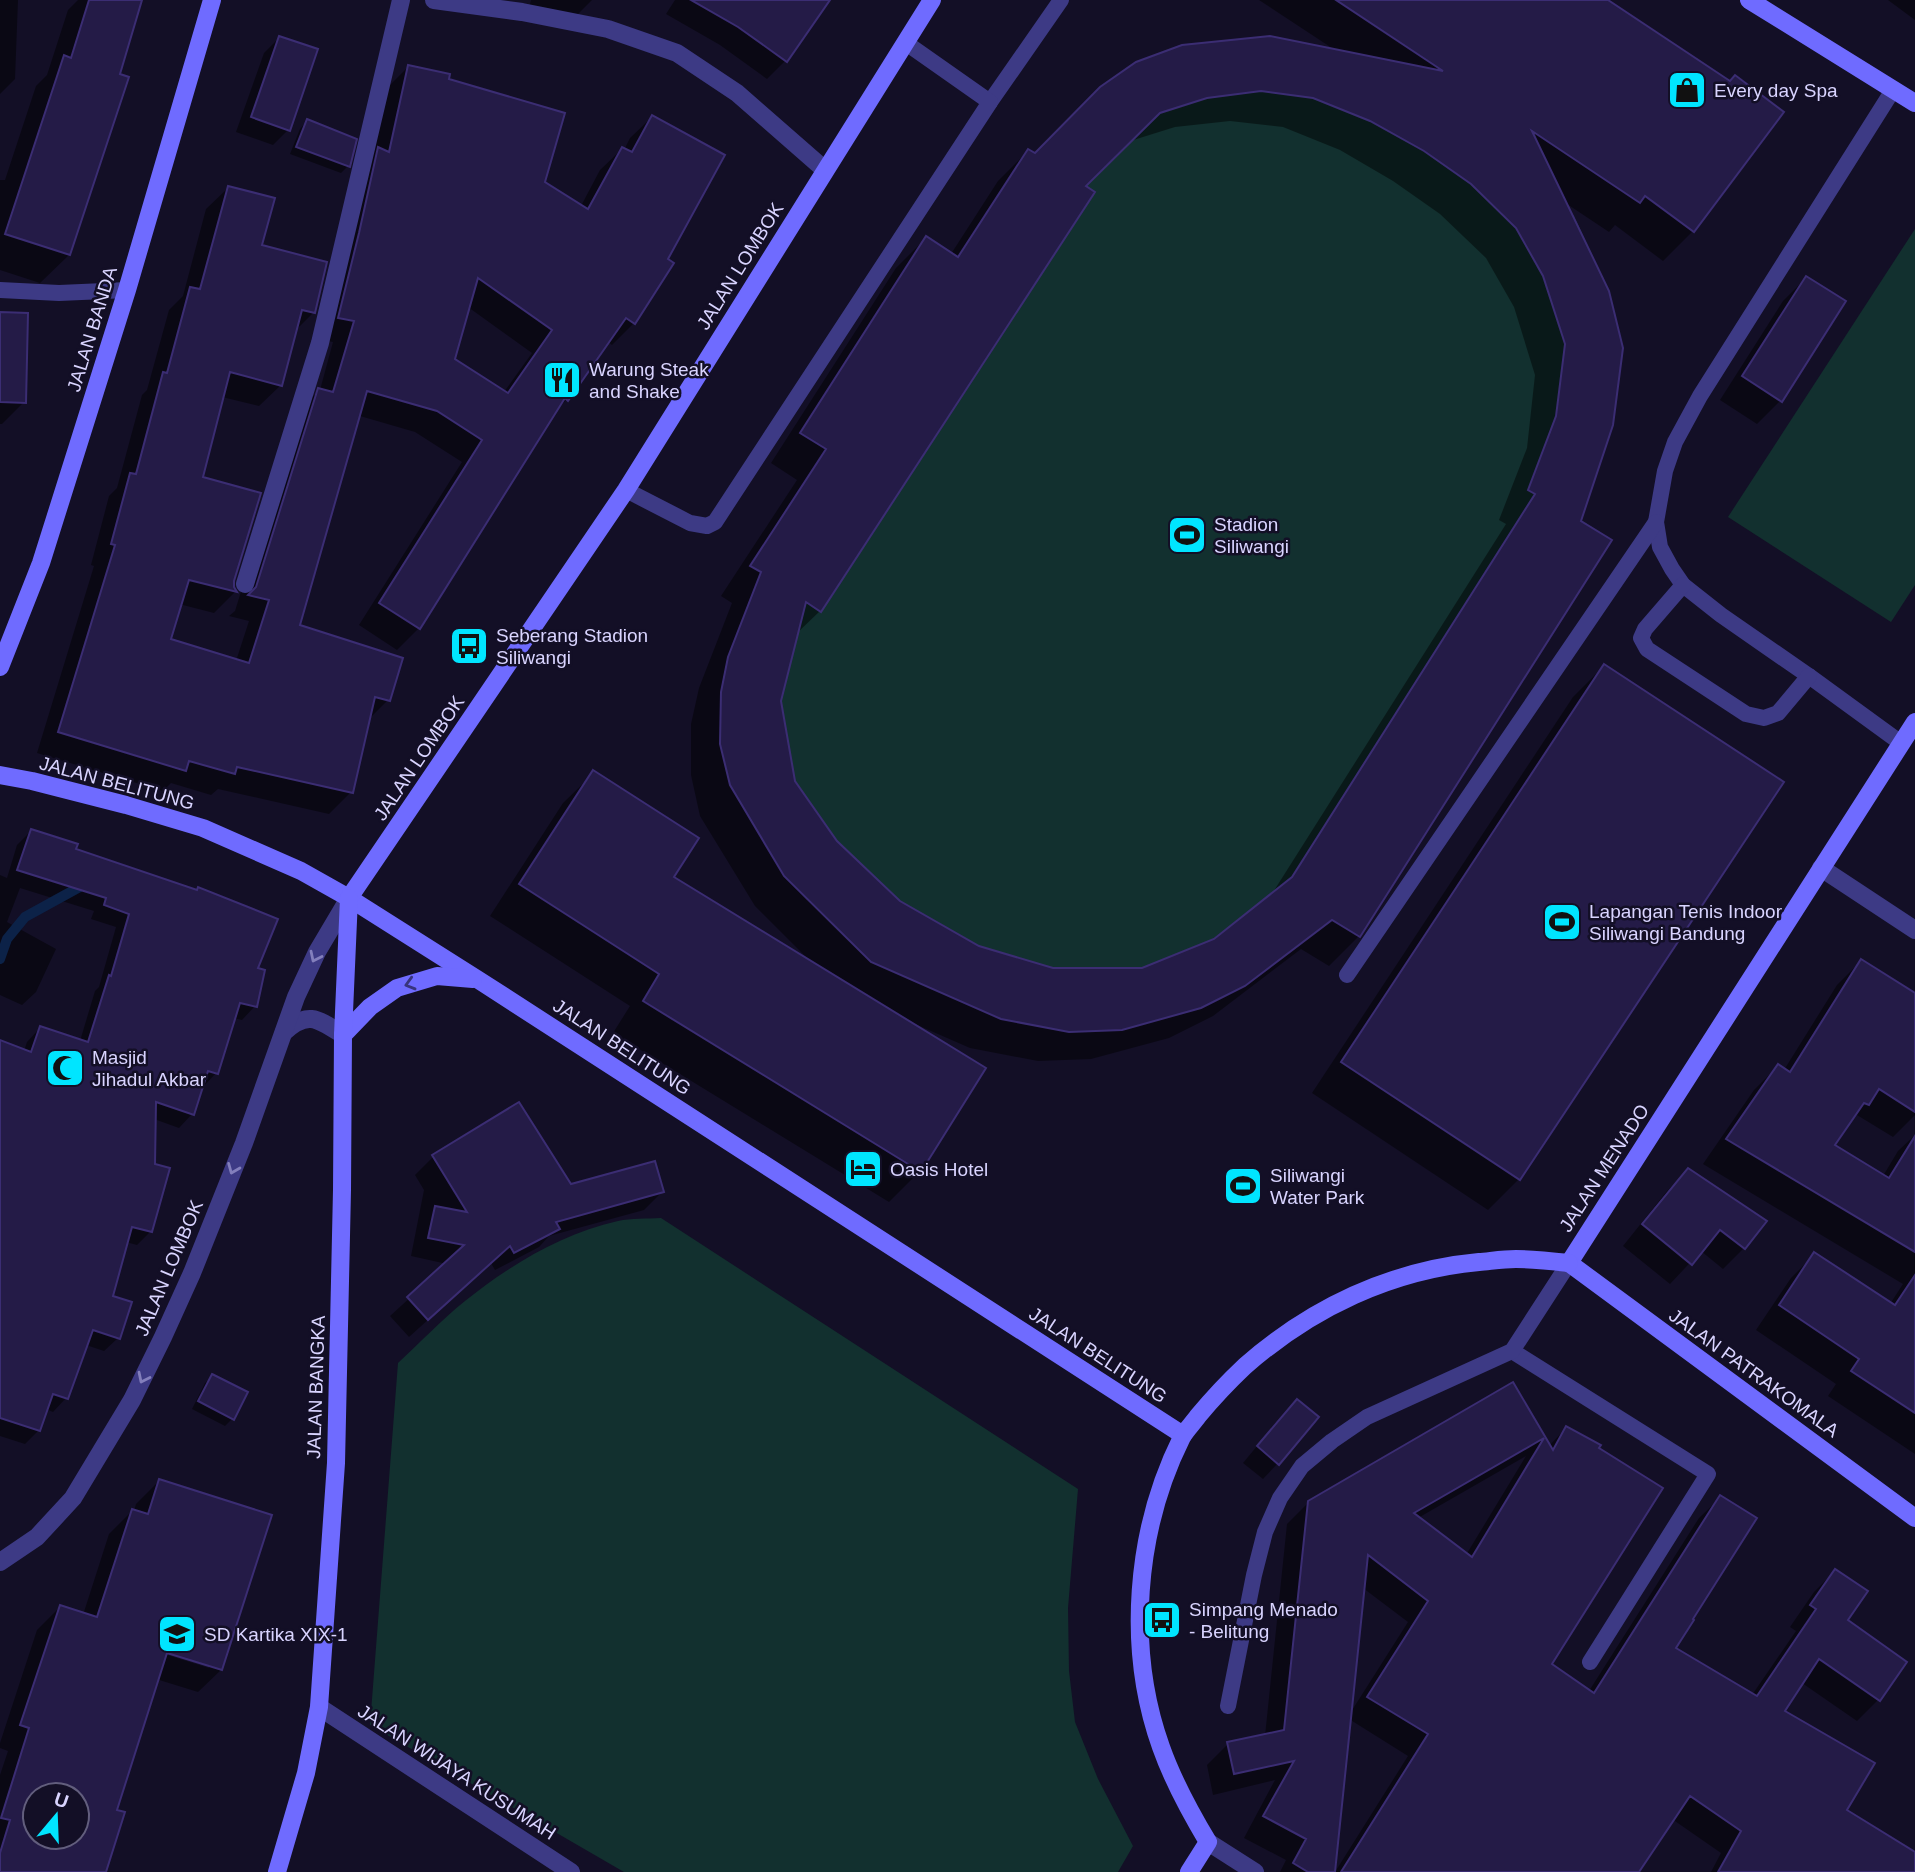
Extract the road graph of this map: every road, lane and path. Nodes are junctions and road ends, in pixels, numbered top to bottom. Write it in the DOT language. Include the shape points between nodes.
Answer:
graph roads {
  1 [pos="212,0"];
  2 [pos="401,0"];
  3 [pos="434,0"];
  4 [pos="932,0"];
  5 [pos="1062,0"];
  6 [pos="1749,0"];
  7 [pos="906,43"];
  8 [pos="1893,90"];
  9 [pos="990,102"];
  10 [pos="1915,103"];
  11 [pos="825,170"];
  12 [pos="0,290"];
  13 [pos="127,290"];
  14 [pos="626,490"];
  15 [pos="1656,522"];
  16 [pos="245,584"];
  17 [pos="1682,585"];
  18 [pos="0,667"];
  19 [pos="1809,676"];
  20 [pos="1915,722"];
  21 [pos="1902,743"];
  22 [pos="0,775"];
  23 [pos="1821,869"];
  24 [pos="349,898"];
  25 [pos="1915,930"];
  26 [pos="1348,975"];
  27 [pos="477,979"];
  28 [pos="284,1032"];
  29 [pos="343,1035"];
  30 [pos="1569,1263"];
  31 [pos="1512,1351"];
  32 [pos="1183,1435"];
  33 [pos="1915,1518"];
  34 [pos="0,1562"];
  35 [pos="1590,1662"];
  36 [pos="1228,1706"];
  37 [pos="319,1707"];
  38 [pos="1208,1842"];
  39 [pos="277,1872"];
  40 [pos="571,1872"];
  41 [pos="1189,1872"];
  42 [pos="1255,1872"];
  1 -- 13 [label="street, JALAN BANDA"];
  2 -- 16 [label="street" via="320,343"];
  3 -- 11 [label="street" via="608,29 677,53 737,93"];
  4 -- 7 [label="street, JALAN LOMBOK"];
  5 -- 9 [label="lane"];
  6 -- 8 [label="street"];
  7 -- 9 [label="lane"];
  7 -- 11 [label="street, JALAN LOMBOK"];
  8 -- 10 [label="street"];
  8 -- 15 [label="lane" via="1681,430 1665,471"];
  9 -- 14 [label="lane" via="715,522 707,526 690,523"];
  11 -- 14 [label="street, JALAN LOMBOK"];
  12 -- 13 [label="lane"];
  13 -- 18 [label="street, JALAN BANDA" via="41,563"];
  14 -- 24 [label="street, JALAN LOMBOK"];
  15 -- 17 [label="lane" via="1660,547"];
  15 -- 26 [label="lane"];
  17 -- 19 [label="lane"];
  17 -- 19 [label="lane" via="1645,629 1641,638 1647,649 1746,714 1764,718 1778,713"];
  19 -- 21 [label="lane"];
  20 -- 21 [label="street, JALAN MENADO"];
  21 -- 23 [label="street, JALAN MENADO"];
  22 -- 24 [label="street, JALAN BELITUNG" via="203,828 301,871"];
  23 -- 25 [label="street"];
  23 -- 30 [label="street, JALAN MENADO"];
  24 -- 27 [label="street, JALAN BELITUNG"];
  24 -- 28 [label="street, JALAN LOMBOK, one-way" via="317,951"];
  24 -- 29 [label="street, JALAN BANGKA"];
  27 -- 29 [label="street, one-way" via="437,976 397,988"];
  27 -- 32 [label="street, JALAN BELITUNG"];
  28 -- 29 [label="street" via="296,1021 311,1019"];
  28 -- 34 [label="street, JALAN LOMBOK, one-way" via="192,1273 132,1400 73,1498 37,1537"];
  29 -- 37 [label="street, JALAN BANGKA" via="336,1462"];
  30 -- 31 [label="lane"];
  30 -- 32 [label="street, JALAN MENADO" via="1514,1259 1449,1265 1386,1282 1327,1308 1272,1342 1224,1385"];
  30 -- 33 [label="street, JALAN PATRAKOMALA"];
  31 -- 35 [label="lane" via="1708,1474"];
  31 -- 36 [label="lane" via="1367,1417 1302,1466 1280,1498 1265,1532"];
  32 -- 38 [label="street, JALAN MENADO" via="1148,1536 1140,1642 1160,1746 1181,1796"];
  37 -- 39 [label="street, JALAN BANGKA" via="306,1773"];
  37 -- 40 [label="street, JALAN WIJAYA KUSUMAH"];
  38 -- 41 [label="street"];
  38 -- 42 [label="street"];
}
